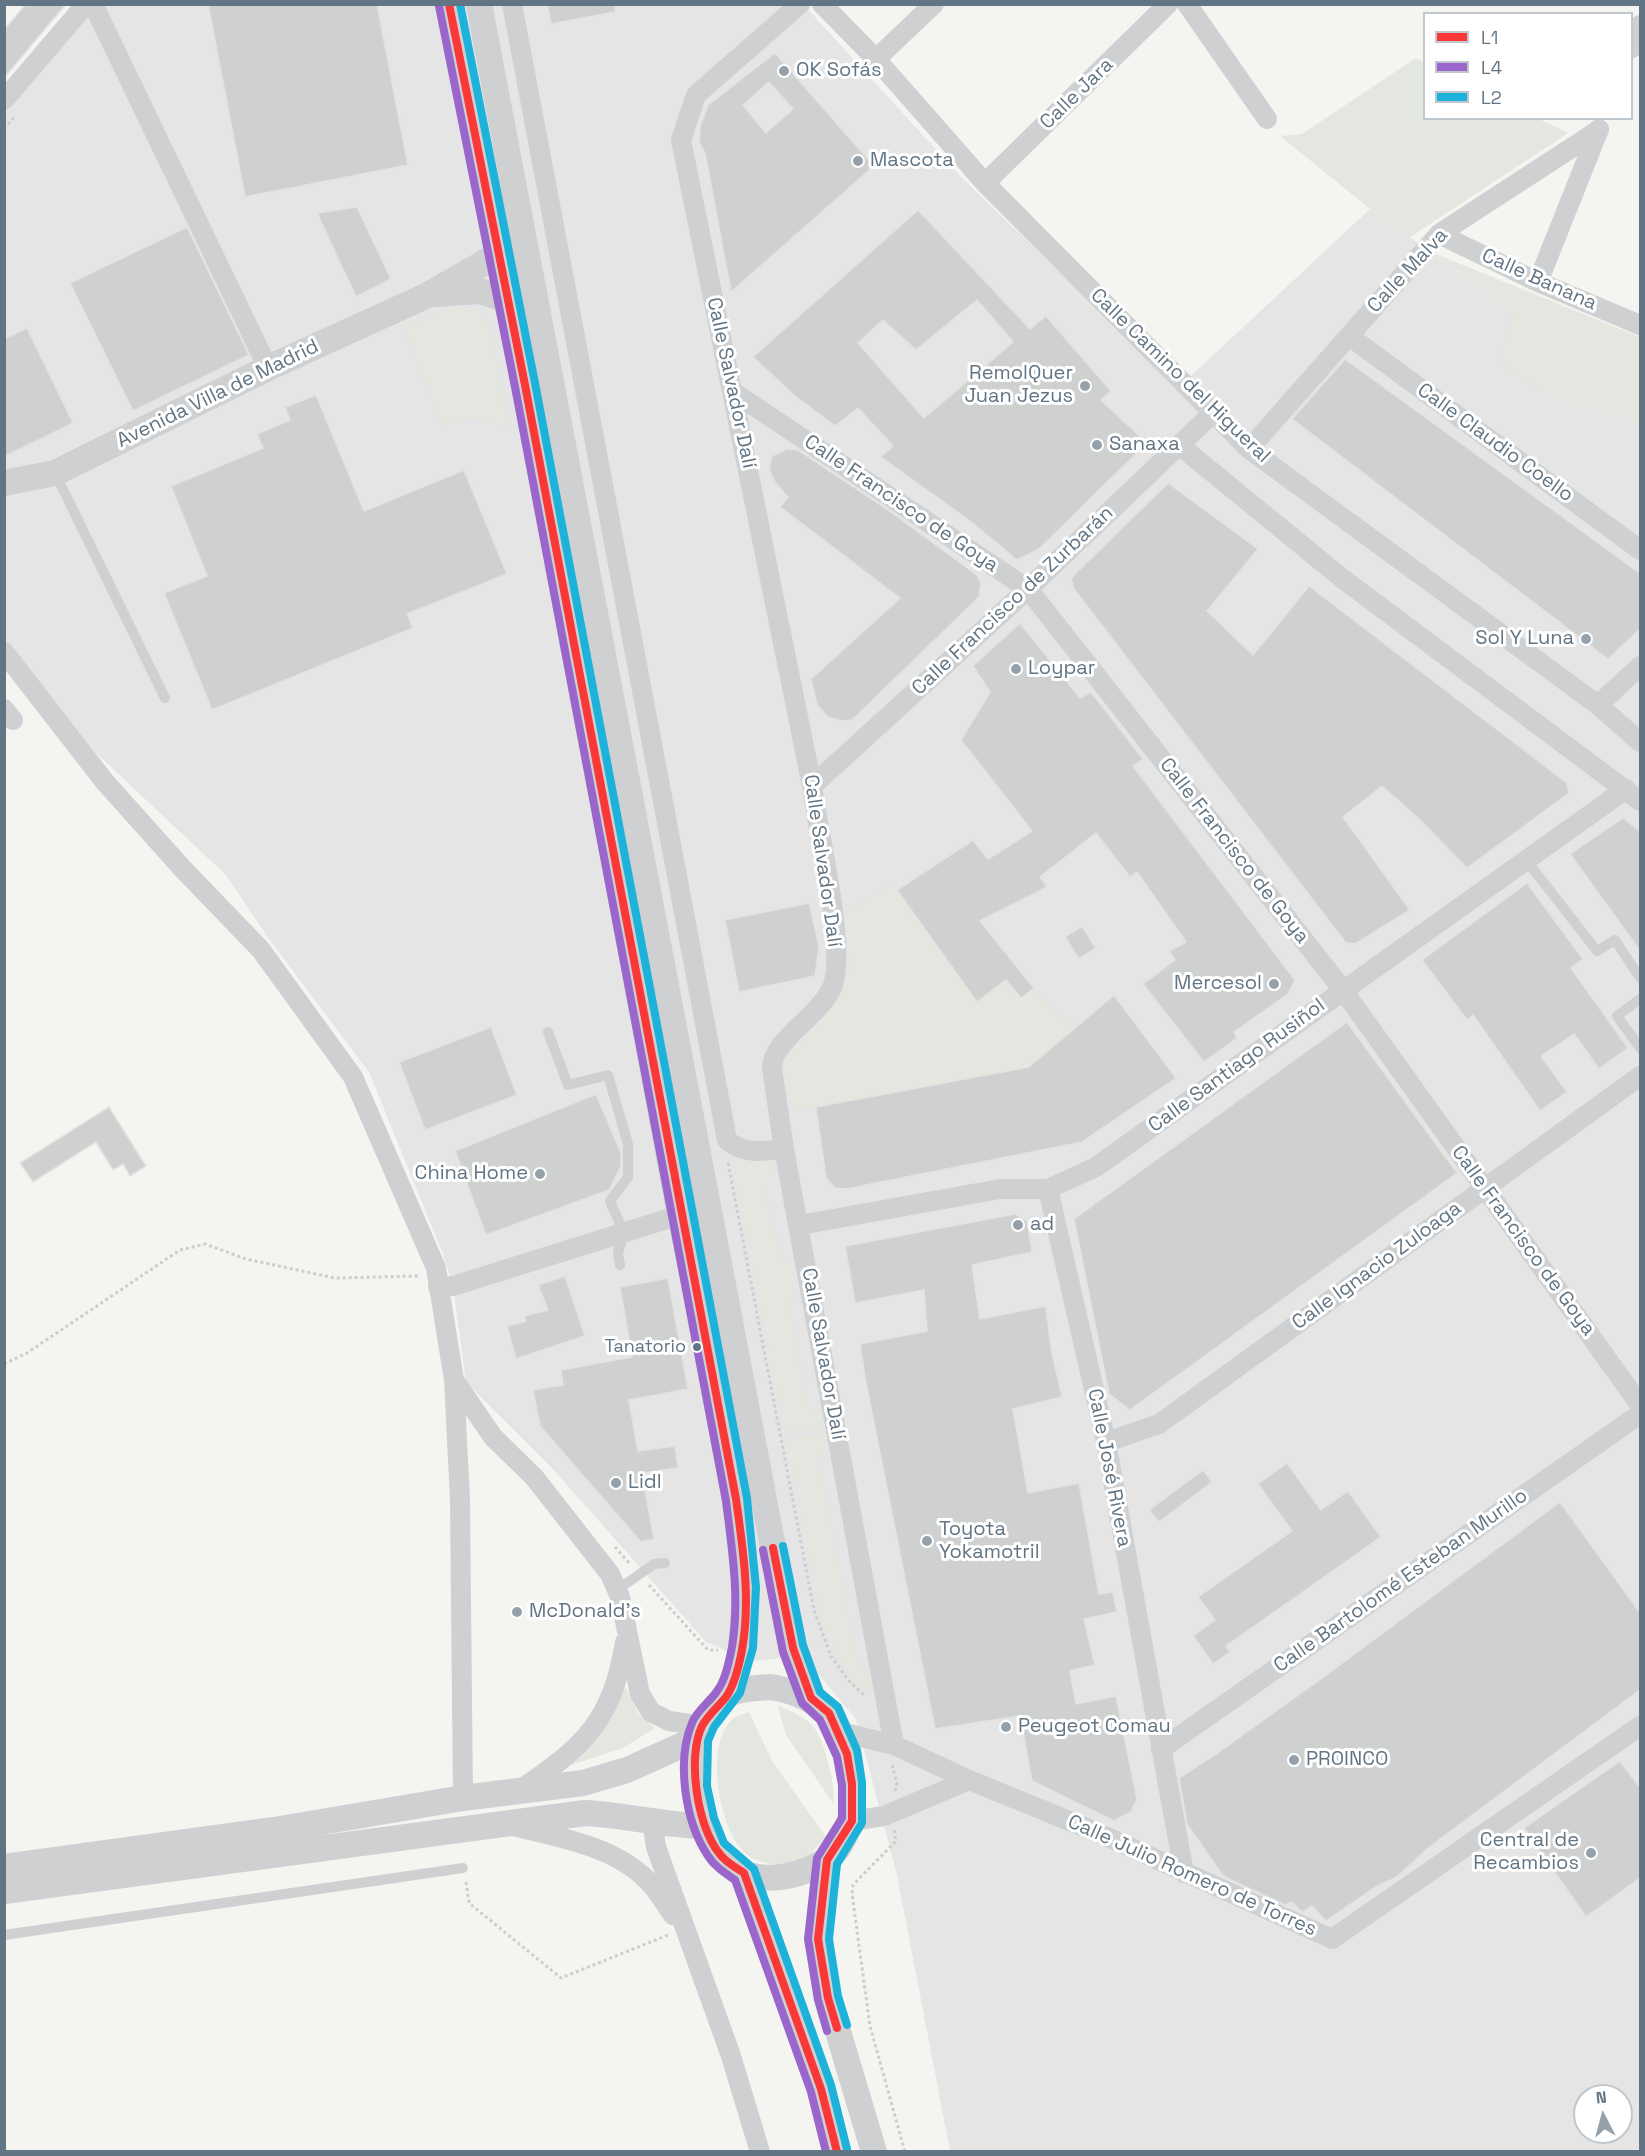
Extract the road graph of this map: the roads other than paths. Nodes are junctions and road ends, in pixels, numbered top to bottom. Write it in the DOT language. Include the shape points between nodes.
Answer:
graph roads {
  1 [pos="86,4"];
  2 [pos="93,4"];
  3 [pos="449,4"];
  4 [pos="479,4"];
  5 [pos="512,4"];
  6 [pos="800,4"];
  7 [pos="822,4"];
  8 [pos="934,4"];
  9 [pos="1168,4"];
  10 [pos="1187,4"];
  11 [pos="1641,25"];
  12 [pos="1633,45"];
  13 [pos="876,59"];
  14 [pos="4,100"];
  15 [pos="1267,119"];
  16 [pos="1601,124"];
  17 [pos="985,183"];
  18 [pos="1439,234"];
  19 [pos="501,253"];
  20 [pos="1538,282"];
  21 [pos="428,295"];
  22 [pos="509,300"];
  23 [pos="1641,325"];
  24 [pos="1349,336"];
  25 [pos="268,368"];
  26 [pos="734,392"];
  27 [pos="1213,413"];
  28 [pos="1179,445"];
  29 [pos="1248,449"];
  30 [pos="55,473"];
  31 [pos="4,483"];
  32 [pos="1641,550"];
  33 [pos="1028,589"];
  34 [pos="4,652"];
  35 [pos="1641,666"];
  36 [pos="165,698"];
  37 [pos="1598,705"];
  38 [pos="1641,742"];
  39 [pos="812,786"];
  40 [pos="1633,795"];
  41 [pos="1526,860"];
  42 [pos="1641,978"];
  43 [pos="1343,990"];
  44 [pos="1641,999"];
  45 [pos="1641,1026"];
  46 [pos="548,1032"];
  47 [pos="1630,1034"];
  48 [pos="1641,1048"];
  49 [pos="1641,1076"];
  50 [pos="784,1149"];
  51 [pos="1484,1187"];
  52 [pos="1048,1189"];
  53 [pos="680,1215"];
  54 [pos="800,1225"];
  55 [pos="624,1233"];
  56 [pos="620,1265"];
  57 [pos="434,1277"];
  58 [pos="454,1380"];
  59 [pos="1641,1405"];
  60 [pos="1641,1414"];
  61 [pos="1106,1442"];
  62 [pos="665,1563"];
  63 [pos="617,1590"];
  64 [pos="627,1633"];
  65 [pos="730,1693"];
  66 [pos="811,1698"];
  67 [pos="1641,1726"];
  68 [pos="837,1731"];
  69 [pos="700,1732"];
  70 [pos="894,1745"];
  71 [pos="1161,1749"];
  72 [pos="969,1780"];
  73 [pos="518,1791"];
  74 [pos="463,1797"];
  75 [pos="652,1820"];
  76 [pos="852,1821"];
  77 [pos="504,1824"];
  78 [pos="707,1826"];
  79 [pos="827,1860"];
  80 [pos="4,1867"];
  81 [pos="463,1868"];
  82 [pos="744,1873"];
  83 [pos="1184,1873"];
  84 [pos="4,1891"];
  85 [pos="683,1929"];
  86 [pos="4,1935"];
  87 [pos="760,2151"];
  88 [pos="837,2151"];
  89 [pos="874,2151"];
  1 -- 14 [label="street"];
  2 -- 25 [label="street"];
  3 -- 19 [label="street"];
  4 -- 66 [label="street" via="783,1600"];
  5 -- 50 [label="street" via="727,1140 738,1148 753,1151"];
  6 -- 26 [label="street, Calle Salvador Dalí" via="696,95 681,140"];
  7 -- 13 [label="street, Calle Camino del Higueral"];
  8 -- 13 [label="street"];
  9 -- 17 [label="street, Calle Jara"];
  10 -- 15 [label="street"];
  11 -- 12 [label="street"];
  13 -- 17 [label="street, Calle Camino del Higueral"];
  16 -- 18 [label="street, Calle Malva"];
  16 -- 20 [label="street, Calle Malva"];
  17 -- 27 [label="street, Calle Camino del Higueral"];
  18 -- 20 [label="street, Calle Banana"];
  18 -- 24 [label="street, Calle Malva"];
  19 -- 21 [label="street"];
  19 -- 22 [label="street"];
  20 -- 23 [label="street, Calle Banana"];
  21 -- 22 [label="street" via="480,291"];
  21 -- 25 [label="street, Avenida Villa de Madrid"];
  22 -- 53 [label="street"];
  24 -- 29 [label="street, Calle Malva"];
  24 -- 32 [label="street, Calle Claudio Coello"];
  25 -- 30 [label="street, Avenida Villa de Madrid"];
  26 -- 33 [label="street, Calle Francisco de Goya"];
  26 -- 39 [label="street, Calle Salvador Dalí"];
  27 -- 28 [label="street, Calle Francisco de Zurbarán"];
  27 -- 29 [label="street, Calle Camino del Higueral"];
  28 -- 33 [label="street, Calle Francisco de Zurbarán"];
  28 -- 40 [label="street" via="1343,579"];
  29 -- 37 [label="street, Calle Camino del Higueral"];
  30 -- 31 [label="street, Avenida Villa de Madrid"];
  30 -- 36 [label="lane"];
  33 -- 39 [label="street, Calle Francisco de Zurbarán"];
  33 -- 43 [label="street, Calle Francisco de Goya"];
  34 -- 57 [label="street" via="105,782 261,950 353,1077"];
  35 -- 37 [label="street"];
  37 -- 38 [label="street, Calle Camino del Higueral"];
  39 -- 50 [label="street, Calle Salvador Dalí" via="829,891 836,972 832,988 814,1012 780,1039 772,1058"];
  40 -- 41 [label="street, Calle Santiago Rusiñol"];
  41 -- 42 [label="lane" via="1597,951 1615,940"];
  41 -- 43 [label="street, Calle Santiago Rusiñol"];
  43 -- 51 [label="street, Calle Francisco de Goya"];
  43 -- 52 [label="street, Calle Santiago Rusiñol" via="1096,1167"];
  44 -- 47 [label="lane" via="1617,1016"];
  45 -- 47 [label="lane"];
  46 -- 55 [label="lane" via="568,1085 608,1076 628,1144 628,1177 610,1201"];
  47 -- 48 [label="lane"];
  49 -- 51 [label="street, Calle Ignacio Zuloaga"];
  50 -- 54 [label="street, Calle Salvador Dalí"];
  51 -- 59 [label="street, Calle Francisco de Goya"];
  51 -- 61 [label="street, Calle Ignacio Zuloaga" via="1159,1424"];
  52 -- 54 [label="street, Calle Santiago Rusiñol" via="1000,1189"];
  52 -- 61 [label="street, Calle José Rivera"];
  53 -- 55 [label="street"];
  53 -- 65 [label="street" via="727,1440 746,1578 741,1650"];
  54 -- 70 [label="street, Calle Salvador Dalí"];
  55 -- 56 [label="lane" via="618,1253"];
  55 -- 57 [label="street" via="453,1286"];
  57 -- 58 [label="street"];
  58 -- 63 [label="street" via="493,1437 534,1477 585,1540"];
  58 -- 74 [label="street" via="460,1500"];
  60 -- 71 [label="street, Calle Bartolomé Esteban Murillo"];
  61 -- 71 [label="street, Calle José Rivera"];
  62 -- 63 [label="lane" via="654,1564"];
  63 -- 64 [label="street"];
  64 -- 69 [label="street" via="640,1694 651,1712"];
  64 -- 73 [label="street" via="617,1685 604,1713 582,1743"];
  65 -- 66 [label="street" via="771,1687"];
  65 -- 69 [label="street" via="711,1711"];
  66 -- 68 [label="street" via="829,1713"];
  67 -- 83 [label="street, Calle Julio Romero de Torres" via="1332,1939"];
  68 -- 70 [label="street, Calle Julio Romero de Torres"];
  68 -- 76 [label="street" via="849,1764"];
  69 -- 73 [label="street" via="627,1770 594,1780"];
  69 -- 78 [label="street" via="695,1768 698,1800"];
  70 -- 72 [label="street, Calle Julio Romero de Torres"];
  71 -- 83 [label="street, Calle José Rivera"];
  72 -- 76 [label="street" via="884,1816"];
  72 -- 83 [label="street, Calle Julio Romero de Torres"];
  73 -- 74 [label="street"];
  74 -- 80 [label="street" via="274,1830"];
  75 -- 77 [label="street" via="585,1813"];
  75 -- 78 [label="street"];
  75 -- 85 [label="street" via="656,1847"];
  76 -- 79 [label="street"];
  77 -- 84 [label="street"];
  77 -- 85 [label="street" via="573,1841 604,1852 633,1869 648,1881"];
  78 -- 82 [label="street" via="724,1860"];
  79 -- 82 [label="street" via="807,1872 784,1878"];
  79 -- 89 [label="street" via="818,1939 828,1998"];
  81 -- 86 [label="lane"];
  82 -- 88 [label="street" via="821,2089"];
  85 -- 87 [label="street" via="731,2056"];
}
